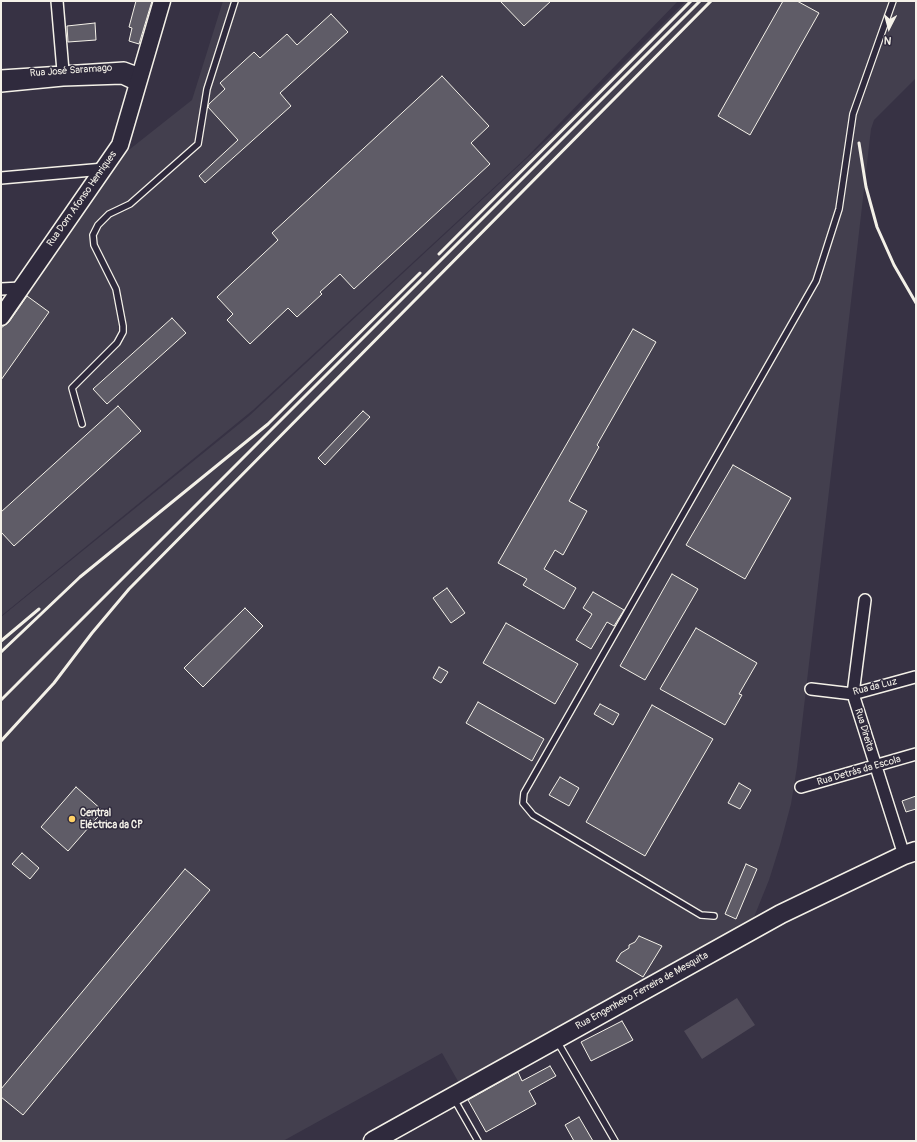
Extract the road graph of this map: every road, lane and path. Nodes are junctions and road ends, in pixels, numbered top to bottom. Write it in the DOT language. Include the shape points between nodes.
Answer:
graph roads {
  1 [pos="57,1"];
  2 [pos="162,1"];
  3 [pos="235,1"];
  4 [pos="893,1"];
  5 [pos="63,75"];
  6 [pos="1,76"];
  7 [pos="138,80"];
  8 [pos="1,86"];
  9 [pos="104,169"];
  10 [pos="1,178"];
  11 [pos="21,288"];
  12 [pos="1,289"];
  13 [pos="1,317"];
  14 [pos="82,424"];
  15 [pos="865,600"];
  16 [pos="914,677"];
  17 [pos="811,689"];
  18 [pos="853,694"];
  19 [pos="916,754"];
  20 [pos="876,767"];
  21 [pos="801,787"];
  22 [pos="910,853"];
  23 [pos="714,916"];
  24 [pos="556,1039"];
  25 [pos="453,1096"];
  26 [pos="373,1141"];
  27 [pos="478,1141"];
  28 [pos="615,1141"];
  1 -- 5 [label="street"];
  2 -- 7 [label="street, Rua Dom Afonso Henriques"];
  3 -- 14 [label="lane" via="206,89 198,144 130,204 109,214 98,225 93,235 94,245 116,289 123,332 117,343 72,388"];
  4 -- 23 [label="lane" via="853,114 839,209 816,281 524,793 523,803 533,815 701,915"];
  5 -- 6 [label="street, Rua José Saramago"];
  5 -- 7 [label="street, Rua José Saramago" via="124,68"];
  5 -- 8 [label="street, Rua José Saramago"];
  7 -- 9 [label="street, Rua Dom Afonso Henriques" via="120,145"];
  9 -- 10 [label="street"];
  9 -- 11 [label="street, Rua Dom Afonso Henriques"];
  11 -- 12 [label="street"];
  11 -- 13 [label="street, Rua Dom Afonso Henriques"];
  15 -- 18 [label="street, Rua Direita"];
  16 -- 18 [label="street, Rua da Luz"];
  17 -- 18 [label="street, Rua da Luz"];
  18 -- 20 [label="street, Rua Direita"];
  19 -- 20 [label="street, Rua Detrás da Escola"];
  20 -- 21 [label="street, Rua Detrás da Escola"];
  20 -- 22 [label="street, Rua Direita"];
  22 -- 24 [label="main road, Rua Engenheiro Ferreira de Mesquita" via="782,914"];
  24 -- 25 [label="main road, Rua Engenheiro Ferreira de Mesquita"];
  24 -- 28 [label="lane"];
  25 -- 26 [label="main road, Rua Engenheiro Ferreira de Mesquita"];
  25 -- 27 [label="lane"];
}
